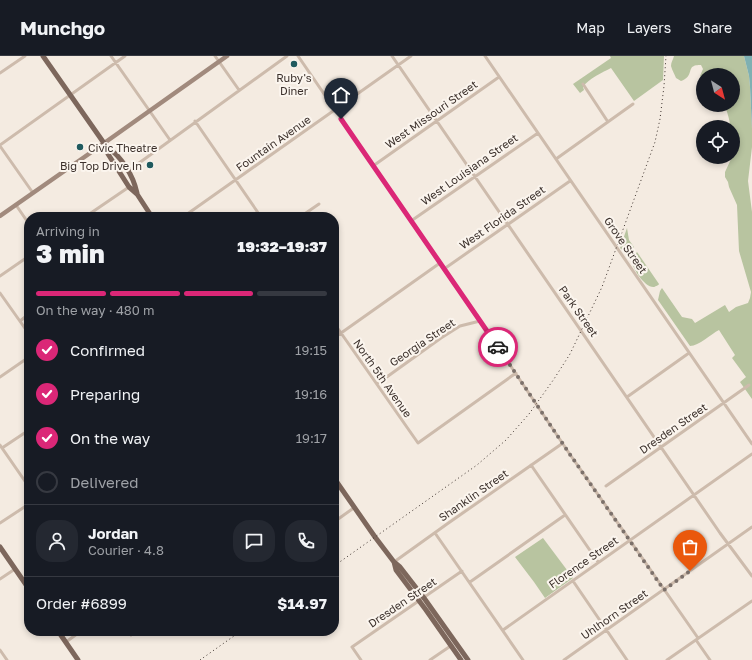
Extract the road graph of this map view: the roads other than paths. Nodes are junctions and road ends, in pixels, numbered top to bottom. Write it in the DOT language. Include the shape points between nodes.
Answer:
graph roads {
  1 [pos="25,56"];
  2 [pos="43,56"];
  3 [pos="111,56"];
  4 [pos="126,56"];
  5 [pos="215,56"];
  6 [pos="227,56"];
  7 [pos="287,56"];
  8 [pos="298,56"];
  9 [pos="392,56"];
  10 [pos="412,56"];
  11 [pos="485,56"];
  12 [pos="219,62"];
  13 [pos="116,63"];
  14 [pos="398,65"];
  15 [pos="0,73"];
  16 [pos="499,77"];
  17 [pos="583,84"];
  18 [pos="239,90"];
  19 [pos="70,95"];
  20 [pos="633,104"];
  21 [pos="335,110"];
  22 [pos="150,111"];
  23 [pos="195,121"];
  24 [pos="437,121"];
  25 [pos="608,122"];
  26 [pos="538,133"];
  27 [pos="170,140"];
  28 [pos="105,145"];
  29 [pos="0,146"];
  30 [pos="556,159"];
  31 [pos="373,166"];
  32 [pos="128,171"];
  33 [pos="475,176"];
  34 [pos="236,180"];
  35 [pos="570,181"];
  36 [pos="129,187"];
  37 [pos="33,193"];
  38 [pos="137,194"];
  39 [pos="319,204"];
  40 [pos="16,205"];
  41 [pos="92,212"];
  42 [pos="149,212"];
  43 [pos="190,212"];
  44 [pos="258,212"];
  45 [pos="307,212"];
  46 [pos="0,216"];
  47 [pos="24,217"];
  48 [pos="411,221"];
  49 [pos="508,224"];
  50 [pos="24,259"];
  51 [pos="440,263"];
  52 [pos="444,269"];
  53 [pos="0,276"];
  54 [pos="0,293"];
  55 [pos="2,299"];
  56 [pos="24,318"];
  57 [pos="20,321"];
  58 [pos="480,321"];
  59 [pos="24,327"];
  60 [pos="339,330"];
  61 [pos="341,333"];
  62 [pos="690,353"];
  63 [pos="24,360"];
  64 [pos="516,373"];
  65 [pos="0,377"];
  66 [pos="377,384"];
  67 [pos="749,385"];
  68 [pos="627,397"];
  69 [pos="723,403"];
  70 [pos="24,433"];
  71 [pos="563,442"];
  72 [pos="752,444"];
  73 [pos="1,446"];
  74 [pos="661,447"];
  75 [pos="752,454"];
  76 [pos="531,465"];
  77 [pos="24,480"];
  78 [pos="339,485"];
  79 [pos="606,486"];
  80 [pos="694,495"];
  81 [pos="24,507"];
  82 [pos="355,507"];
  83 [pos="565,515"];
  84 [pos="339,518"];
  85 [pos="0,523"];
  86 [pos="752,527"];
  87 [pos="435,533"];
  88 [pos="630,540"];
  89 [pos="729,544"];
  90 [pos="0,547"];
  91 [pos="394,562"];
  92 [pos="598,562"];
  93 [pos="15,569"];
  94 [pos="462,571"];
  95 [pos="752,576"];
  96 [pos="0,579"];
  97 [pos="573,581"];
  98 [pos="24,582"];
  99 [pos="470,582"];
  100 [pos="664,590"];
  101 [pos="422,599"];
  102 [pos="752,601"];
  103 [pos="503,630"];
  104 [pos="607,630"];
  105 [pos="62,636"];
  106 [pos="74,636"];
  107 [pos="697,639"];
  108 [pos="66,642"];
  109 [pos="453,644"];
  110 [pos="1,652"];
  111 [pos="7,660"];
  112 [pos="78,660"];
  113 [pos="361,660"];
  114 [pos="430,660"];
  115 [pos="461,660"];
  116 [pos="468,660"];
  117 [pos="523,660"];
  118 [pos="564,660"];
  119 [pos="627,660"];
  120 [pos="667,660"];
  121 [pos="710,660"];
  1 -- 15 [label="street"];
  2 -- 19 [label="main road"];
  3 -- 13 [label="street"];
  4 -- 13 [label="street"];
  5 -- 12 [label="street"];
  6 -- 12 [label="main road"];
  7 -- 18 [label="street"];
  8 -- 21 [label="street"];
  9 -- 14 [label="street, Park Street"];
  10 -- 14 [label="street, Fountain Avenue"];
  11 -- 16 [label="street, Grove Street"];
  12 -- 18 [label="street"];
  12 -- 22 [label="main road"];
  13 -- 19 [label="street"];
  13 -- 22 [label="street"];
  14 -- 21 [label="street, Fountain Avenue"];
  14 -- 24 [label="street, Park Street"];
  16 -- 24 [label="street, West Missouri Street"];
  16 -- 26 [label="street, Grove Street"];
  17 -- 25 [label="street"];
  18 -- 23 [label="street"];
  19 -- 28 [label="main road"];
  19 -- 29 [label="street"];
  20 -- 25 [label="street"];
  21 -- 31 [label="street"];
  21 -- 34 [label="street, Fountain Avenue"];
  22 -- 27 [label="street"];
  22 -- 28 [label="main road"];
  23 -- 27 [label="street"];
  23 -- 34 [label="street"];
  24 -- 31 [label="street, West Missouri Street"];
  24 -- 33 [label="street, Park Street"];
  25 -- 30 [label="street"];
  26 -- 30 [label="street, Grove Street"];
  26 -- 33 [label="street, West Louisiana Street"];
  27 -- 32 [label="street"];
  28 -- 32 [label="main road" via="113,151"];
  28 -- 36 [label="main road"];
  28 -- 37 [label="main road"];
  29 -- 37 [label="street"];
  30 -- 35 [label="street, Grove Street"];
  31 -- 48 [label="street"];
  32 -- 38 [label="main road"];
  33 -- 48 [label="street, West Louisiana Street"];
  33 -- 49 [label="street, Park Street"];
  34 -- 43 [label="street, Fountain Avenue"];
  34 -- 44 [label="street"];
  35 -- 49 [label="street, West Florida Street"];
  35 -- 62 [label="street, Grove Street"];
  36 -- 38 [label="main road"];
  36 -- 41 [label="street"];
  37 -- 40 [label="main road"];
  38 -- 42 [label="main road"];
  39 -- 45 [label="street"];
  40 -- 46 [label="main road"];
  40 -- 47 [label="street"];
  48 -- 51 [label="street"];
  49 -- 52 [label="street, West Florida Street"];
  49 -- 68 [label="street, Park Street"];
  50 -- 53 [label="street"];
  51 -- 52 [label="street"];
  51 -- 61 [label="street"];
  52 -- 58 [label="street"];
  54 -- 55 [label="street"];
  55 -- 57 [label="street"];
  56 -- 57 [label="street"];
  57 -- 59 [label="street"];
  58 -- 64 [label="street"];
  58 -- 66 [label="street, Georgia Street" via="460,326"];
  60 -- 61 [label="street, North 5th Avenue"];
  61 -- 66 [label="street, North 5th Avenue"];
  62 -- 68 [label="street"];
  62 -- 69 [label="street, Grove Street"];
  63 -- 65 [label="street"];
  64 -- 66 [label="street, North 5th Avenue" via="418,443"];
  64 -- 71 [label="street"];
  67 -- 69 [label="street, Dresden Street"];
  68 -- 74 [label="street, Park Street"];
  69 -- 72 [label="street, Grove Street"];
  69 -- 74 [label="street, Dresden Street"];
  70 -- 73 [label="street"];
  71 -- 76 [label="street, Shanklin Street"];
  71 -- 88 [label="street"];
  73 -- 77 [label="street"];
  74 -- 79 [label="street, Dresden Street"];
  74 -- 80 [label="street, Park Street"];
  75 -- 80 [label="street, Florence Street"];
  76 -- 83 [label="street"];
  76 -- 87 [label="street, Shanklin Street"];
  78 -- 82 [label="main road"];
  80 -- 88 [label="street, Florence Street"];
  80 -- 89 [label="street, Park Street"];
  81 -- 85 [label="street"];
  82 -- 84 [label="street"];
  82 -- 91 [label="main road"];
  83 -- 92 [label="street"];
  83 -- 99 [label="street"];
  86 -- 89 [label="street, Uhlhorn Street"];
  87 -- 91 [label="street, Shanklin Street"];
  87 -- 94 [label="street"];
  88 -- 92 [label="street, Florence Street"];
  88 -- 100 [label="street"];
  89 -- 95 [label="street, Park Street"];
  89 -- 100 [label="street, Uhlhorn Street"];
  90 -- 93 [label="main road"];
  91 -- 101 [label="main road"];
  92 -- 97 [label="street, Florence Street"];
  93 -- 96 [label="street"];
  93 -- 98 [label="main road"];
  94 -- 99 [label="street"];
  94 -- 101 [label="street, Dresden Street"];
  97 -- 103 [label="street, Florence Street"];
  97 -- 104 [label="street"];
  99 -- 103 [label="street"];
  100 -- 104 [label="street, Uhlhorn Street"];
  100 -- 107 [label="street"];
  101 -- 109 [label="main road"];
  101 -- 113 [label="street, Dresden Street" via="352,647"];
  102 -- 107 [label="street"];
  103 -- 117 [label="street"];
  104 -- 118 [label="street, Uhlhorn Street"];
  104 -- 119 [label="street"];
  105 -- 108 [label="main road"];
  106 -- 108 [label="street"];
  107 -- 120 [label="street"];
  107 -- 121 [label="street"];
  108 -- 112 [label="main road"];
  109 -- 114 [label="street"];
  109 -- 115 [label="main road"];
  109 -- 116 [label="main road"];
  110 -- 111 [label="street"];
}
